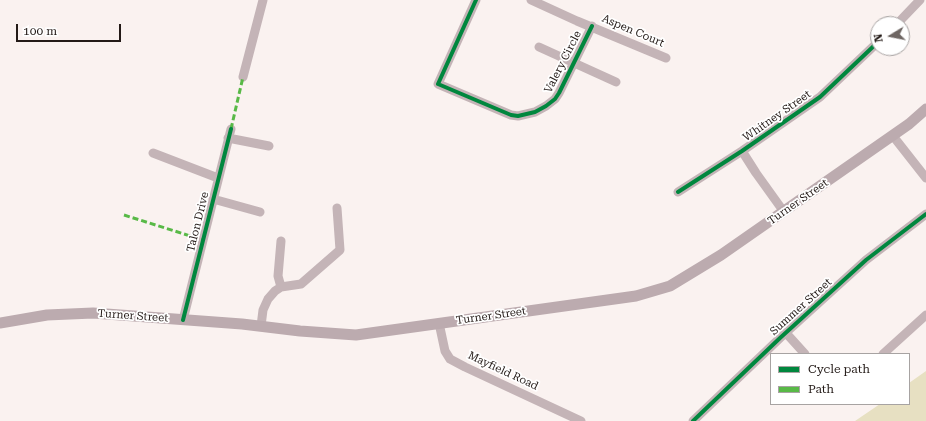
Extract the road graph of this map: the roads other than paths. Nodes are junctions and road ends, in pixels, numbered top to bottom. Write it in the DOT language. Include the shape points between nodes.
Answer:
graph roads {
  1 [pos="263,0"];
  2 [pos="476,0"];
  3 [pos="531,0"];
  4 [pos="920,0"];
  5 [pos="905,16"];
  6 [pos="592,26"];
  7 [pos="539,47"];
  8 [pos="870,50"];
  9 [pos="666,58"];
  10 [pos="574,62"];
  11 [pos="243,77"];
  12 [pos="616,82"];
  13 [pos="926,109"];
  14 [pos="231,129"];
  15 [pos="893,136"];
  16 [pos="228,138"];
  17 [pos="270,146"];
  18 [pos="742,151"];
  19 [pos="153,153"];
  20 [pos="218,178"];
  21 [pos="926,178"];
  22 [pos="678,192"];
  23 [pos="213,200"];
  24 [pos="337,208"];
  25 [pos="260,212"];
  26 [pos="784,212"];
  27 [pos="926,214"];
  28 [pos="281,241"];
  29 [pos="281,287"];
  30 [pos="926,315"];
  31 [pos="183,320"];
  32 [pos="0,323"];
  33 [pos="439,323"];
  34 [pos="260,326"];
  35 [pos="786,333"];
  36 [pos="804,353"];
  37 [pos="884,353"];
  38 [pos="580,421"];
  39 [pos="693,421"];
  1 -- 11 [label="street"];
  2 -- 10 [label="street, Valery Circle" via="438,84 489,107 518,116 535,112 555,99"];
  3 -- 6 [label="street, Aspen Court"];
  4 -- 5 [label="street"];
  6 -- 9 [label="street, Aspen Court"];
  6 -- 10 [label="street, Valery Circle"];
  7 -- 10 [label="street"];
  8 -- 18 [label="street, Whitney Street" via="820,97"];
  10 -- 12 [label="street"];
  13 -- 15 [label="main road, Turner Street"];
  14 -- 16 [label="street, Talon Drive"];
  15 -- 21 [label="street"];
  15 -- 26 [label="main road, Turner Street"];
  16 -- 17 [label="street"];
  16 -- 20 [label="street, Talon Drive"];
  18 -- 22 [label="street, Whitney Street"];
  18 -- 26 [label="street"];
  19 -- 20 [label="street"];
  20 -- 23 [label="street, Talon Drive"];
  23 -- 25 [label="street"];
  23 -- 31 [label="street, Talon Drive"];
  24 -- 29 [label="street" via="340,250 301,284"];
  26 -- 33 [label="main road, Turner Street" via="686,277 657,291 623,299"];
  27 -- 35 [label="street, Summer Street" via="870,256"];
  28 -- 29 [label="street" via="278,276"];
  29 -- 34 [label="street" via="268,299"];
  30 -- 37 [label="street"];
  31 -- 32 [label="main road, Turner Street" via="116,314 77,314 47,315"];
  31 -- 34 [label="main road, Turner Street"];
  33 -- 34 [label="main road, Turner Street" via="356,335"];
  33 -- 38 [label="street, Mayfield Road" via="444,351 450,359"];
  35 -- 36 [label="street"];
  35 -- 39 [label="street, Summer Street"];
}
